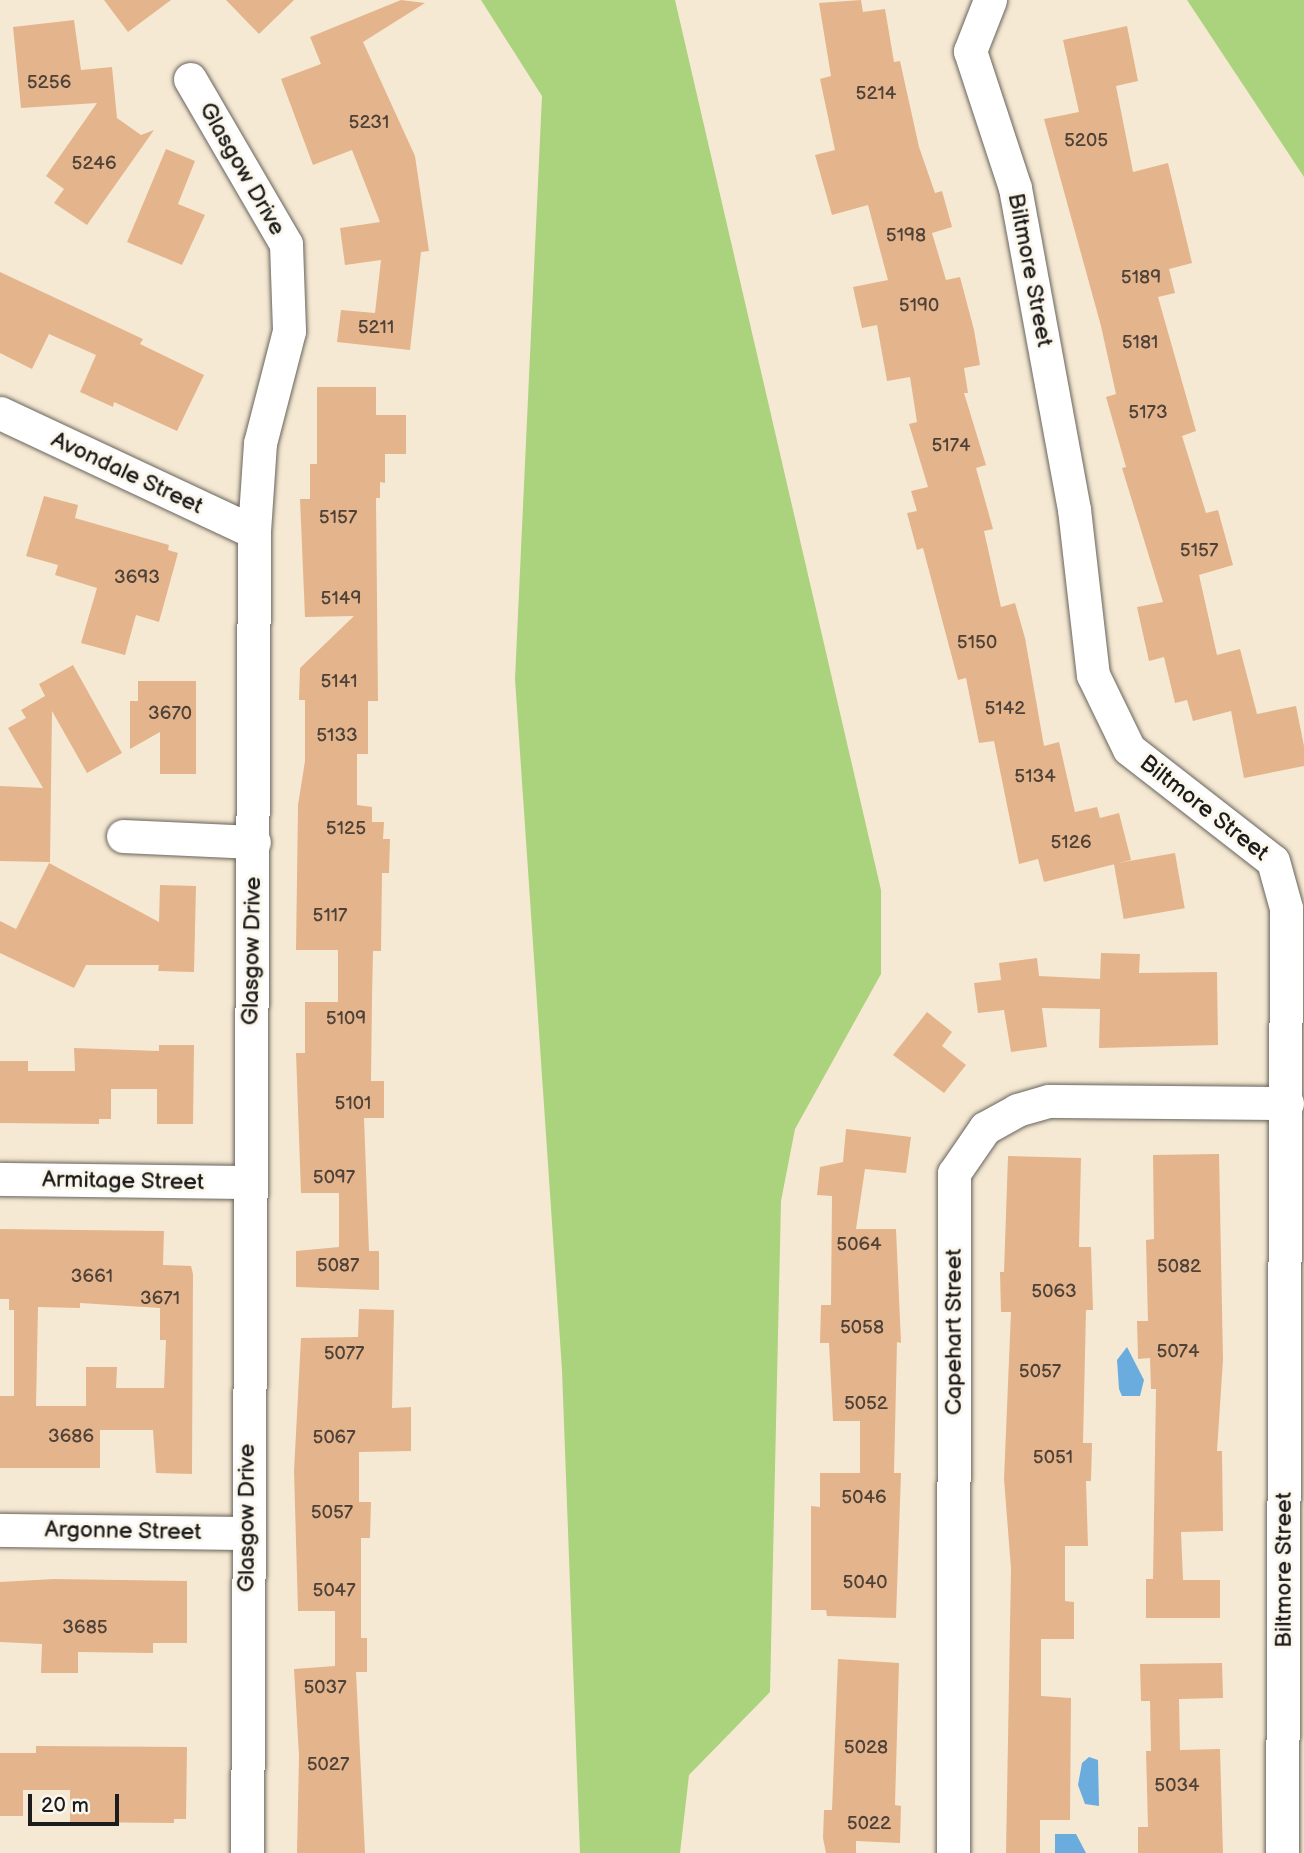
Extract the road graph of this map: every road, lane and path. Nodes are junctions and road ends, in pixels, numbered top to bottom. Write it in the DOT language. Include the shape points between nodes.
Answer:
graph roads {
  1 [pos="990,0"];
  2 [pos="190,79"];
  3 [pos="0,413"];
  4 [pos="254,532"];
  5 [pos="123,836"];
  6 [pos="254,842"];
  7 [pos="1287,1102"];
  8 [pos="0,1179"];
  9 [pos="247,1182"];
  10 [pos="0,1530"];
  11 [pos="247,1533"];
  12 [pos="247,1853"];
  13 [pos="953,1853"];
  14 [pos="1282,1853"];
  1 -- 7 [label="street, Biltmore Street" via="970,51 1015,188 1074,509 1093,675 1129,749 1273,861 1286,908"];
  2 -- 4 [label="street, Glasgow Drive" via="286,244 289,331 260,443"];
  3 -- 4 [label="street, Avondale Street"];
  4 -- 6 [label="street, Glasgow Drive"];
  5 -- 6 [label="street"];
  6 -- 9 [label="street, Glasgow Drive"];
  7 -- 13 [label="street, Capehart Street" via="1049,1101 1017,1110 985,1128 954,1173"];
  7 -- 14 [label="street, Biltmore Street"];
  8 -- 9 [label="street, Armitage Street"];
  9 -- 11 [label="street, Glasgow Drive"];
  10 -- 11 [label="street, Argonne Street"];
  11 -- 12 [label="street, Glasgow Drive"];
}
